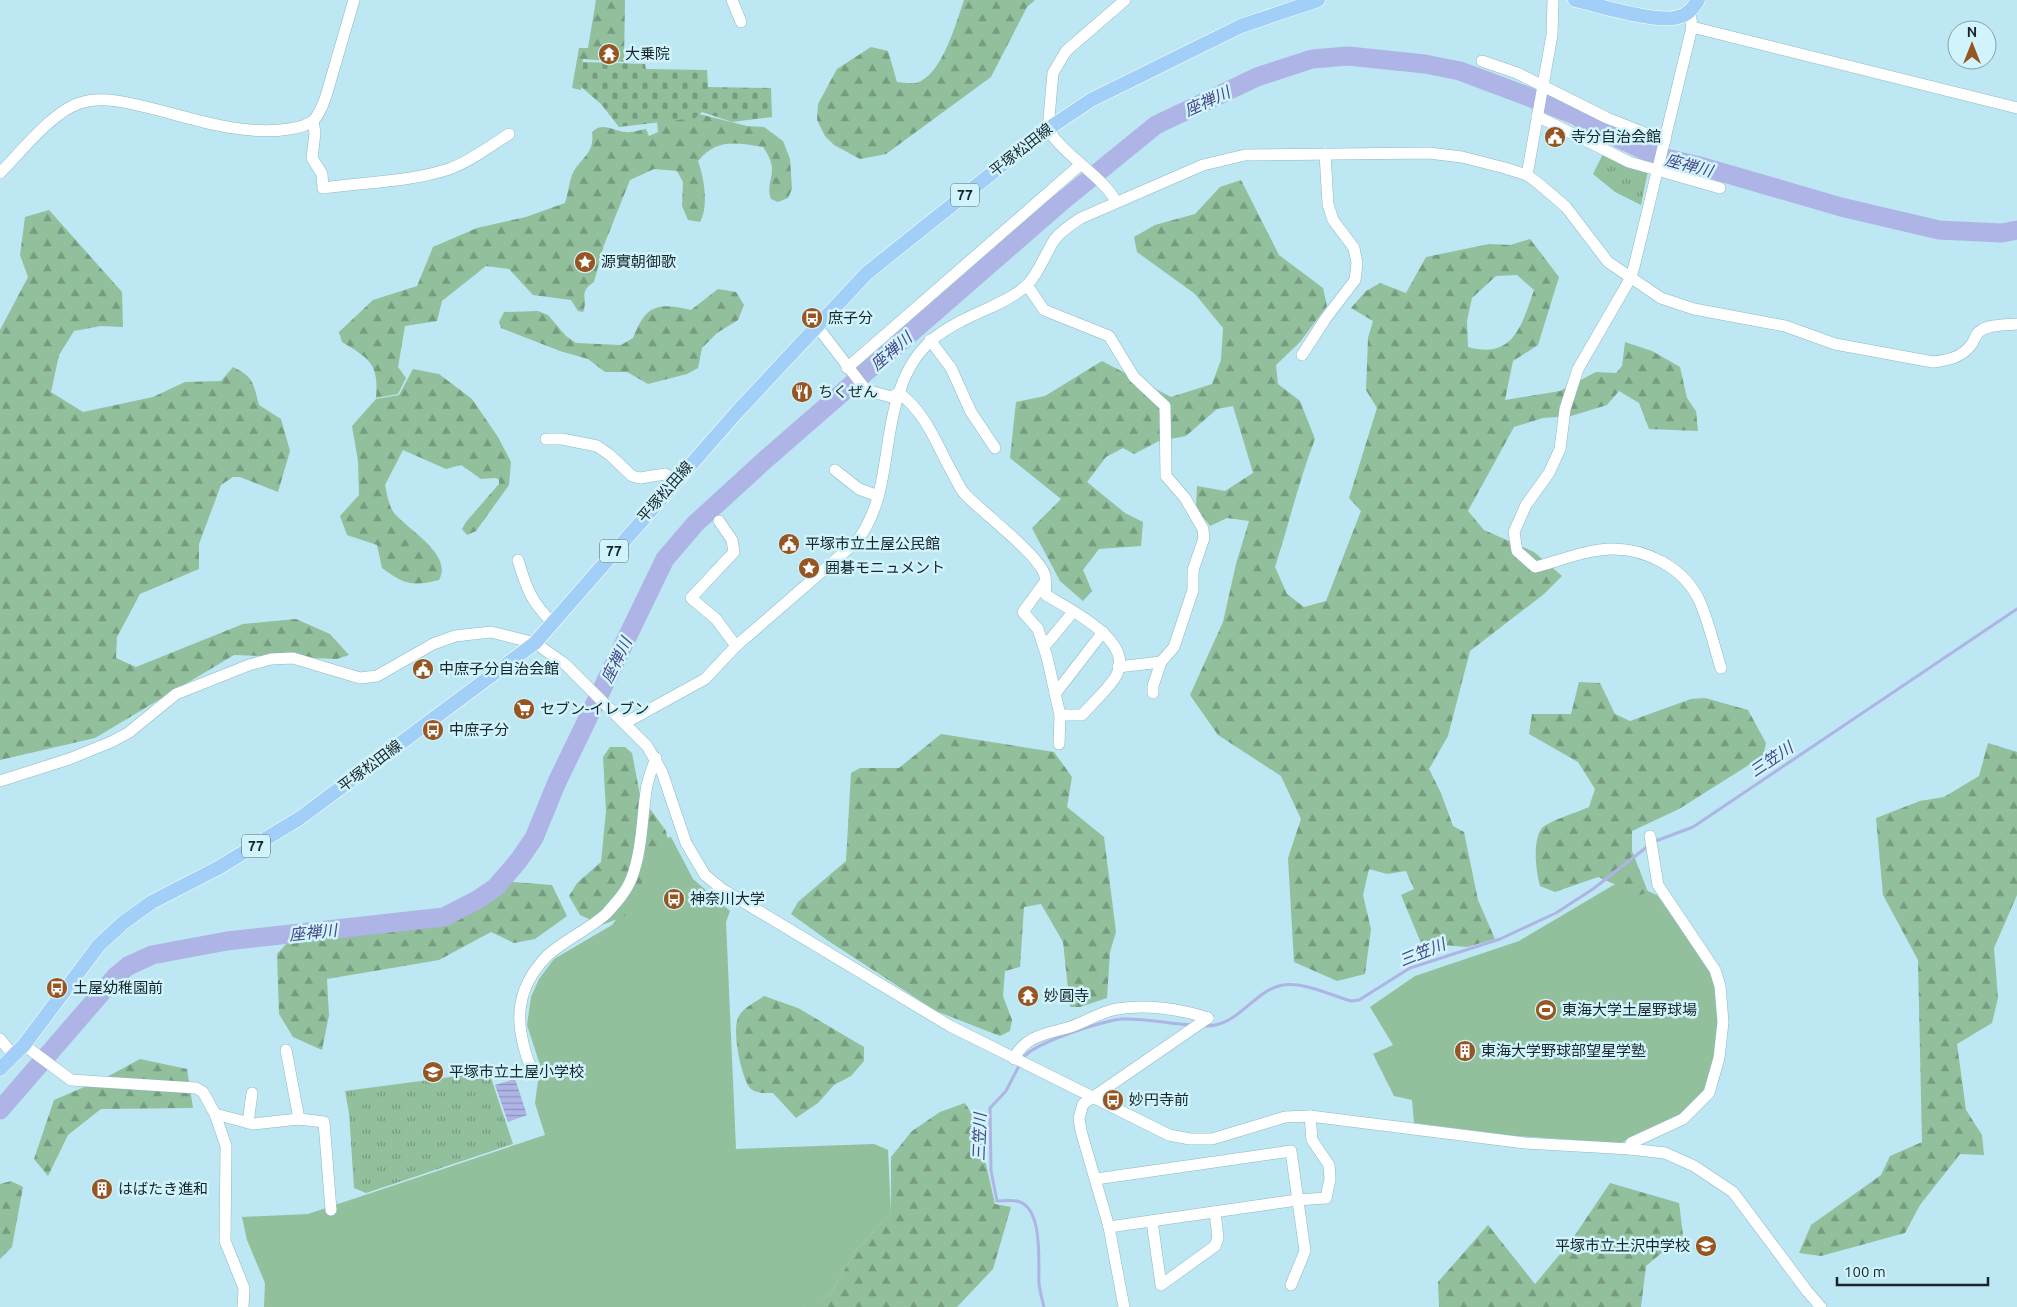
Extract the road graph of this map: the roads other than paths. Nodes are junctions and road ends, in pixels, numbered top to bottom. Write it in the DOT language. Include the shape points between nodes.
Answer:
graph roads {
  1 [pos="354,0"];
  2 [pos="732,0"];
  3 [pos="1125,0"];
  4 [pos="1318,0"];
  5 [pos="1553,0"];
  6 [pos="1575,0"];
  7 [pos="1694,6"];
  8 [pos="741,22"];
  9 [pos="1692,27"];
  10 [pos="1482,61"];
  11 [pos="1543,86"];
  12 [pos="2017,108"];
  13 [pos="1537,116"];
  14 [pos="312,121"];
  15 [pos="1048,129"];
  16 [pos="509,134"];
  17 [pos="1665,141"];
  18 [pos="1325,154"];
  19 [pos="1082,166"];
  20 [pos="1658,169"];
  21 [pos="0,173"];
  22 [pos="1527,176"];
  23 [pos="1720,188"];
  24 [pos="1116,202"];
  25 [pos="1630,279"];
  26 [pos="1027,285"];
  27 [pos="2017,324"];
  28 [pos="816,325"];
  29 [pos="930,340"];
  30 [pos="1302,355"];
  31 [pos="848,369"];
  32 [pos="899,393"];
  33 [pos="546,439"];
  34 [pos="995,448"];
  35 [pos="836,470"];
  36 [pos="676,480"];
  37 [pos="878,496"];
  38 [pos="719,521"];
  39 [pos="518,560"];
  40 [pos="1045,582"];
  41 [pos="1073,612"];
  42 [pos="552,622"];
  43 [pos="1103,632"];
  44 [pos="535,643"];
  45 [pos="736,646"];
  46 [pos="1044,647"];
  47 [pos="1161,662"];
  48 [pos="1118,666"];
  49 [pos="1721,668"];
  50 [pos="1055,694"];
  51 [pos="1153,694"];
  52 [pos="1060,715"];
  53 [pos="625,723"];
  54 [pos="1059,744"];
  55 [pos="656,758"];
  56 [pos="0,781"];
  57 [pos="1650,836"];
  58 [pos="0,1039"];
  59 [pos="24,1045"];
  60 [pos="286,1050"];
  61 [pos="14,1056"];
  62 [pos="1014,1059"];
  63 [pos="0,1069"];
  64 [pos="532,1071"];
  65 [pos="252,1093"];
  66 [pos="1093,1097"];
  67 [pos="215,1114"];
  68 [pos="1310,1116"];
  69 [pos="299,1119"];
  70 [pos="248,1123"];
  71 [pos="1630,1149"];
  72 [pos="1096,1179"];
  73 [pos="1297,1200"];
  74 [pos="331,1210"];
  75 [pos="1215,1212"];
  76 [pos="1152,1221"];
  77 [pos="1109,1226"];
  78 [pos="1292,1285"];
  79 [pos="243,1307"];
  80 [pos="1124,1307"];
  81 [pos="1821,1307"];
  1 -- 14 [label="street" via="321,111"];
  2 -- 8 [label="street"];
  3 -- 15 [label="street" via="1066,51 1053,73"];
  4 -- 15 [label="main road, 平塚松田線 / 77" via="1241,26 1091,100"];
  5 -- 11 [label="street" via="1552,35"];
  6 -- 7 [label="main road" via="1663,19 1678,18"];
  7 -- 9 [label="street"];
  9 -- 12 [label="street"];
  9 -- 17 [label="street"];
  10 -- 11 [label="street"];
  11 -- 13 [label="street"];
  11 -- 17 [label="street" via="1607,118"];
  13 -- 20 [label="street" via="1622,159"];
  13 -- 22 [label="street"];
  14 -- 16 [label="street" via="315,133 312,158 322,174 323,188 416,177 450,168 475,157"];
  14 -- 21 [label="street" via="298,128 276,131 239,128 123,102 91,100 57,116"];
  15 -- 19 [label="street"];
  15 -- 28 [label="main road, 平塚松田線 / 77" via="868,273"];
  17 -- 20 [label="street"];
  18 -- 22 [label="street" via="1429,153 1462,157"];
  18 -- 24 [label="street" via="1226,158 1179,174"];
  18 -- 30 [label="street" via="1328,204 1333,220 1354,248 1357,263 1355,280"];
  19 -- 24 [label="street" via="1112,194"];
  19 -- 31 [label="street"];
  20 -- 23 [label="street"];
  20 -- 25 [label="street"];
  22 -- 25 [label="street" via="1552,193 1608,262"];
  24 -- 26 [label="street" via="1063,230"];
  25 -- 27 [label="street" via="1661,298 1694,309 1785,326 1835,344 1933,362 1960,356 1979,332 1996,325"];
  25 -- 49 [label="street" via="1578,369 1565,408 1560,449 1550,473 1526,505 1514,532 1517,551 1535,567 1610,549 1647,555 1666,563 1687,580 1700,602"];
  26 -- 29 [label="street"];
  26 -- 47 [label="street" via="1044,310 1109,336 1134,377 1165,406 1166,476 1185,498 1203,529 1204,538 1192,570 1193,590 1174,647"];
  28 -- 31 [label="street"];
  28 -- 36 [label="main road, 平塚松田線 / 77"];
  29 -- 32 [label="street" via="911,366"];
  29 -- 34 [label="street" via="952,368 971,412"];
  31 -- 32 [label="street" via="869,392 891,397"];
  32 -- 37 [label="street"];
  32 -- 40 [label="street" via="929,424 964,493 1040,567"];
  33 -- 36 [label="street" via="597,446 632,476 665,474"];
  35 -- 37 [label="street" via="860,488"];
  36 -- 42 [label="main road, 平塚松田線 / 77"];
  37 -- 45 [label="street" via="868,525 857,541"];
  38 -- 45 [label="street" via="732,540 734,552 691,598 716,619"];
  39 -- 42 [label="street" via="526,588 536,606"];
  40 -- 41 [label="street" via="1046,596"];
  40 -- 46 [label="street" via="1023,612 1038,629"];
  41 -- 43 [label="street"];
  41 -- 46 [label="street"];
  42 -- 44 [label="main road, 平塚松田線 / 77"];
  43 -- 48 [label="street" via="1114,643"];
  43 -- 50 [label="street"];
  44 -- 53 [label="street" via="565,664"];
  44 -- 56 [label="street" via="492,632 455,636 433,644 377,676 360,678 293,658 271,659 176,694 111,742"];
  44 -- 59 [label="main road, 平塚松田線 / 77" via="300,818 218,868 152,902 124,922 99,945"];
  45 -- 53 [label="street" via="704,679"];
  46 -- 50 [label="street"];
  47 -- 48 [label="street"];
  47 -- 51 [label="street"];
  48 -- 52 [label="street" via="1118,673 1082,715"];
  50 -- 52 [label="street"];
  52 -- 54 [label="street"];
  53 -- 55 [label="street"];
  55 -- 62 [label="street" via="686,842 705,874 722,889 950,1026"];
  55 -- 64 [label="street" via="646,788 632,877 622,896 590,928 548,955 531,976 521,999 518,1022 522,1047"];
  57 -- 71 [label="street" via="1658,885 1715,970 1724,1022 1719,1058 1709,1093 1683,1119 1631,1144"];
  58 -- 61 [label="street"];
  59 -- 61 [label="main road, 平塚松田線 / 77"];
  59 -- 67 [label="street" via="78,1082 120,1081 196,1088 203,1092"];
  60 -- 69 [label="street"];
  61 -- 63 [label="main road, 平塚松田線 / 77"];
  62 -- 66 [label="street"];
  62 -- 66 [label="street" via="1027,1041 1037,1036 1069,1028 1092,1016 1118,1009 1150,1008 1189,1012 1208,1018"];
  65 -- 70 [label="street"];
  66 -- 68 [label="street" via="1169,1135 1190,1139 1212,1140 1285,1117"];
  66 -- 72 [label="street" via="1083,1104 1079,1118 1083,1144"];
  67 -- 70 [label="street"];
  67 -- 79 [label="street" via="226,1146 225,1241 244,1288"];
  68 -- 71 [label="street" via="1525,1144"];
  68 -- 73 [label="street" via="1312,1140 1329,1164 1330,1179 1326,1198"];
  69 -- 70 [label="street"];
  69 -- 74 [label="street" via="324,1122"];
  71 -- 81 [label="street" via="1664,1153 1694,1166 1733,1192"];
  72 -- 73 [label="street" via="1292,1151"];
  72 -- 77 [label="street"];
  73 -- 75 [label="street"];
  73 -- 78 [label="street" via="1305,1251"];
  75 -- 76 [label="street"];
  75 -- 76 [label="street" via="1218,1238 1215,1246 1161,1285"];
  76 -- 77 [label="street"];
  77 -- 80 [label="street"];
}
